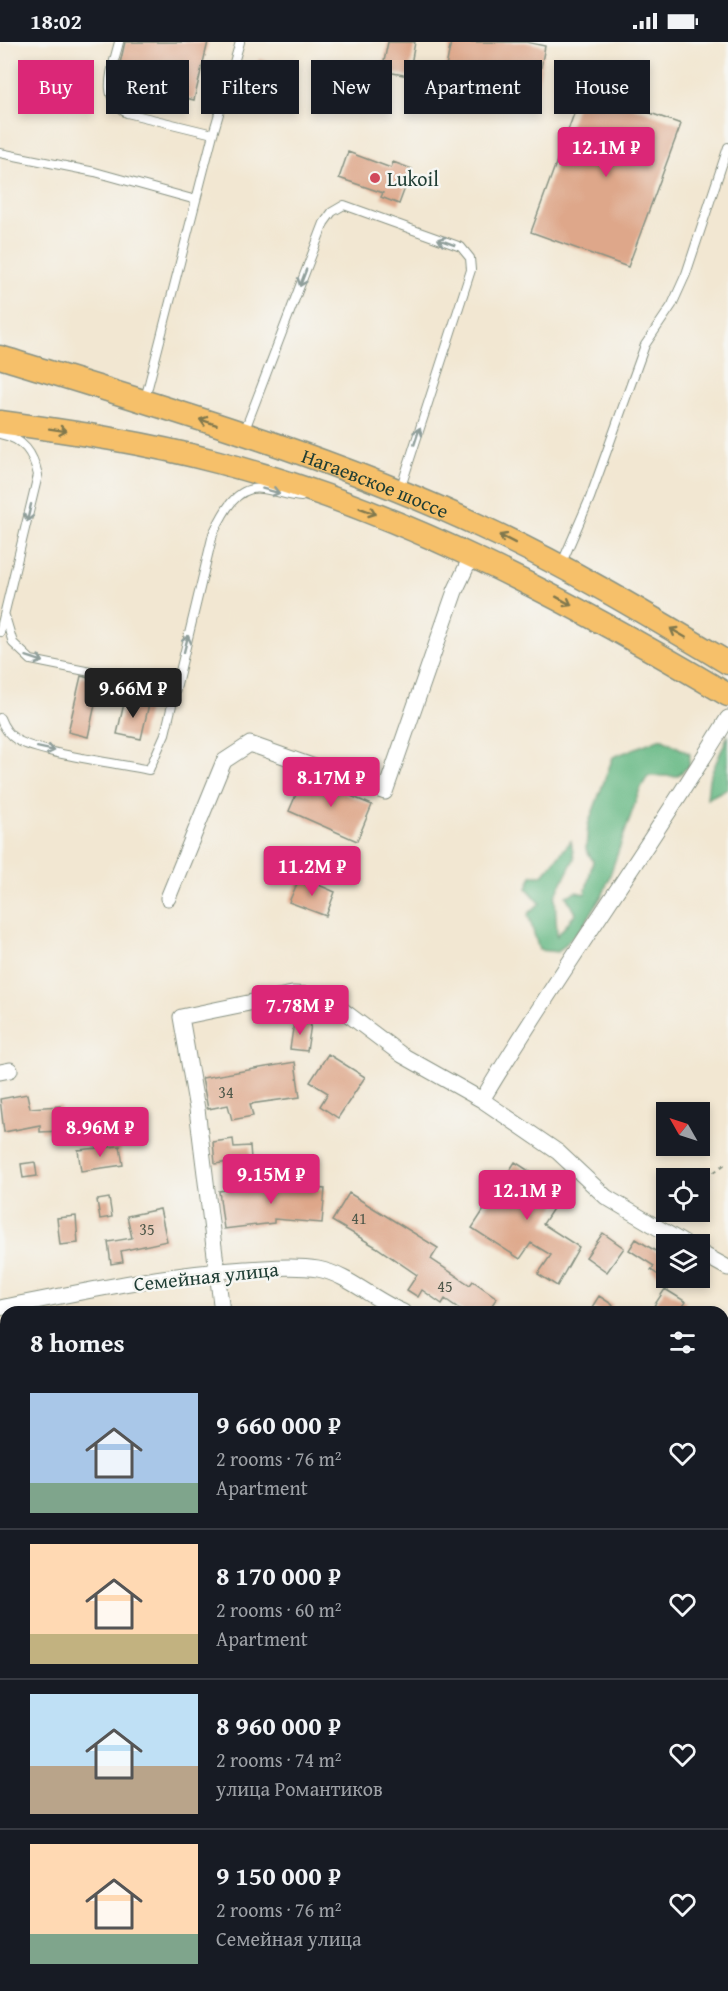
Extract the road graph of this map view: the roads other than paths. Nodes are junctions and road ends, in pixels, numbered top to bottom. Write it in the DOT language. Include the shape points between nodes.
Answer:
graph roads {
  1 [pos="119,42"];
  2 [pos="240,42"];
  3 [pos="213,134"];
  4 [pos="728,147"];
  5 [pos="0,153"];
  6 [pos="196,200"];
  7 [pos="0,357"];
  8 [pos="144,401"];
  9 [pos="0,422"];
  10 [pos="243,433"];
  11 [pos="0,434"];
  12 [pos="399,491"];
  13 [pos="340,501"];
  14 [pos="472,555"];
  15 [pos="560,566"];
  16 [pos="5,614"];
  17 [pos="0,633"];
  18 [pos="728,663"];
  19 [pos="175,688"];
  20 [pos="728,695"];
  21 [pos="0,718"];
  22 [pos="728,718"];
  23 [pos="168,898"];
  24 [pos="482,1100"];
  25 [pos="668,1234"];
  26 [pos="710,1258"];
  27 [pos="728,1268"];
  28 [pos="215,1271"];
  29 [pos="12,1306"];
  30 [pos="221,1306"];
  31 [pos="387,1306"];
  32 [pos="0,1561"];
  33 [pos="0,1576"];
  1 -- 3 [label="lane" via="109,82 116,107"];
  2 -- 3 [label="lane"];
  3 -- 6 [label="lane"];
  4 -- 15 [label="lane" via="686,274 672,305 645,345 590,498"];
  5 -- 6 [label="lane" via="95,172"];
  6 -- 8 [label="lane"];
  7 -- 8 [label="main road, Нагаевское шоссе"];
  10 -- 8 [label="main road, Нагаевское шоссе, one-way"];
  9 -- 13 [label="main road, Нагаевское шоссе, one-way" via="181,452"];
  10 -- 12 [label="main road, Нагаевское шоссе"];
  12 -- 10 [label="lane, one-way" via="471,270 470,258 461,247 344,205 332,212 324,223"];
  11 -- 16 [label="lane, one-way" via="13,436 27,447 38,476"];
  15 -- 12 [label="main road, Нагаевское шоссе, one-way"];
  13 -- 14 [label="main road, Нагаевское шоссе, one-way"];
  19 -- 13 [label="lane, one-way" via="213,534 233,500 260,488"];
  14 -- 20 [label="main road, Нагаевское шоссе, one-way" via="567,602"];
  14 -- 23 [label="street" via="455,591 385,792 250,744 224,761"];
  18 -- 15 [label="main road, Нагаевское шоссе, one-way"];
  16 -- 17 [label="lane"];
  16 -- 19 [label="lane, one-way" via="13,643 31,660"];
  21 -- 19 [label="lane, one-way" via="16,739 37,747 149,770 165,734"];
  22 -- 24 [label="street"];
  24 -- 25 [label="street" via="558,1152 606,1197"];
  24 -- 28 [label="street" via="402,1055 316,995 292,994 182,1017 197,1109"];
  26 -- 27 [label="street"];
  28 -- 29 [label="street, Семейная улица"];
  28 -- 30 [label="street"];
  28 -- 31 [label="street, Семейная улица" via="319,1269 342,1277"];
  32 -- 33 [label="street"];
}
